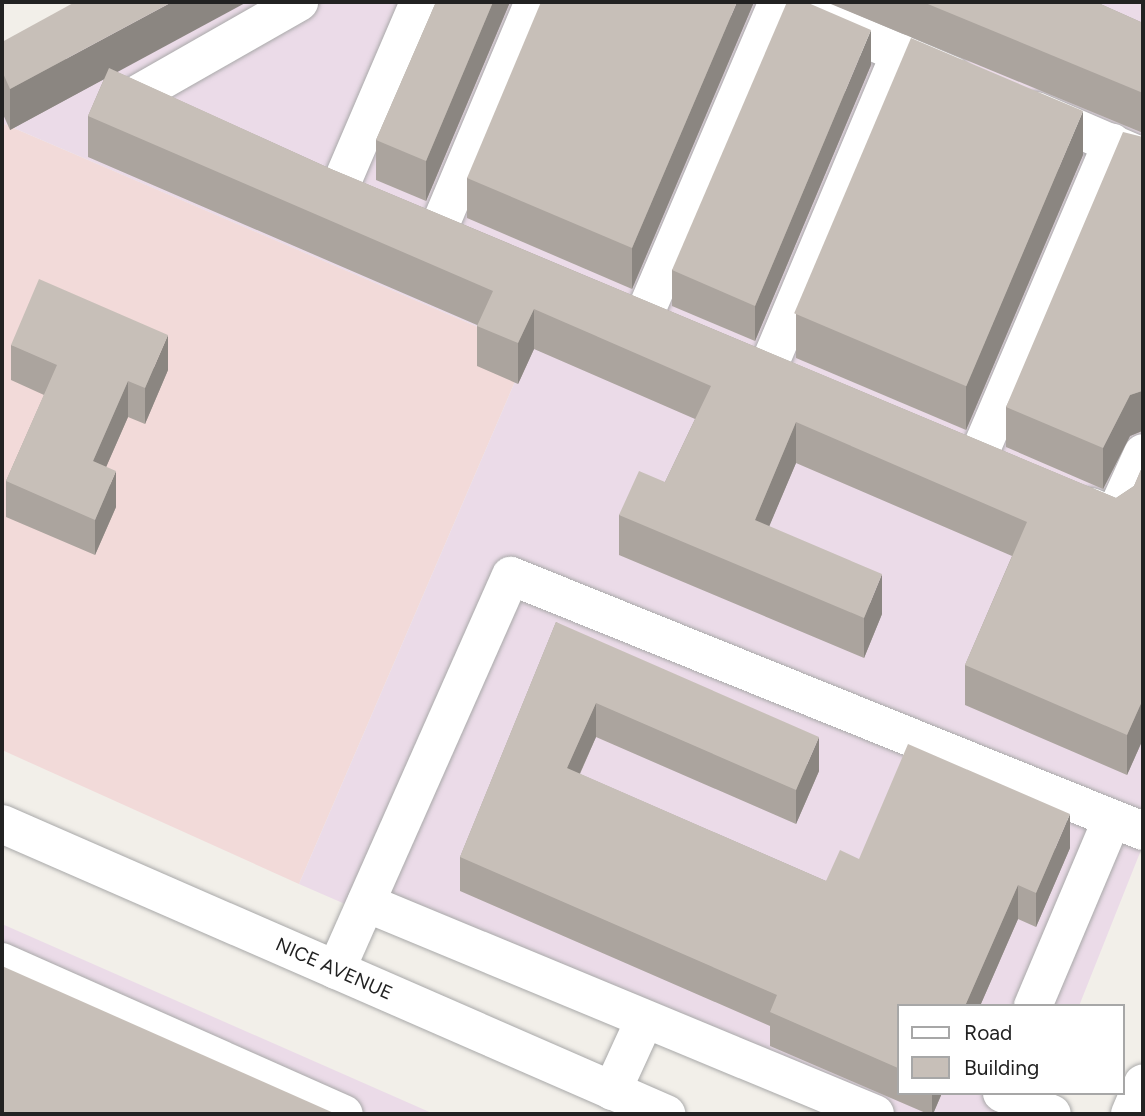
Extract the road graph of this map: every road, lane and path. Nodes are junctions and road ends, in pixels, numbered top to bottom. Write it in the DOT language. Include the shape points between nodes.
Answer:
graph roads {
  1 [pos="299,2"];
  2 [pos="419,2"];
  3 [pos="534,2"];
  4 [pos="778,2"];
  5 [pos="900,53"];
  6 [pos="190,126"];
  7 [pos="1128,150"];
  8 [pos="302,173"];
  9 [pos="339,188"];
  10 [pos="438,230"];
  11 [pos="476,247"];
  12 [pos="605,302"];
  13 [pos="643,318"];
  14 [pos="680,334"];
  15 [pos="730,355"];
  16 [pos="767,370"];
  17 [pos="804,386"];
  18 [pos="940,444"];
  19 [pos="1143,453"];
  20 [pos="977,459"];
  21 [pos="1014,475"];
  22 [pos="1052,491"];
  23 [pos="2,824"];
  24 [pos="1128,825"];
  25 [pos="366,903"];
  26 [pos="2,962"];
  27 [pos="336,970"];
  28 [pos="1033,1004"];
  29 [pos="645,1019"];
  30 [pos="1143,1084"];
  31 [pos="612,1091"];
  32 [pos="994,1095"];
  33 [pos="1007,1095"];
  34 [pos="344,1114"];
  35 [pos="666,1114"];
  36 [pos="875,1114"];
  37 [pos="986,1114"];
  38 [pos="1052,1114"];
  39 [pos="1130,1114"];
  1 -- 6 [label="street" via="129,99"];
  2 -- 9 [label="street"];
  3 -- 10 [label="street"];
  4 -- 5 [label="street"];
  4 -- 13 [label="street"];
  5 -- 7 [label="street"];
  5 -- 16 [label="street"];
  7 -- 20 [label="street"];
  8 -- 9 [label="street"];
  9 -- 10 [label="street"];
  10 -- 11 [label="street"];
  12 -- 13 [label="street"];
  13 -- 14 [label="street"];
  15 -- 16 [label="street"];
  16 -- 17 [label="street"];
  18 -- 20 [label="street"];
  19 -- 22 [label="street" via="1114,517"];
  20 -- 21 [label="street"];
  23 -- 27 [label="street, NICE AVENUE"];
  24 -- 25 [label="street" via="511,576"];
  24 -- 28 [label="street"];
  25 -- 27 [label="street"];
  25 -- 29 [label="street"];
  26 -- 34 [label="street"];
  27 -- 31 [label="street, NICE AVENUE"];
  29 -- 31 [label="street"];
  29 -- 36 [label="street"];
  30 -- 39 [label="street"];
  31 -- 35 [label="street, NICE AVENUE"];
  32 -- 37 [label="street"];
  33 -- 38 [label="street"];
}
